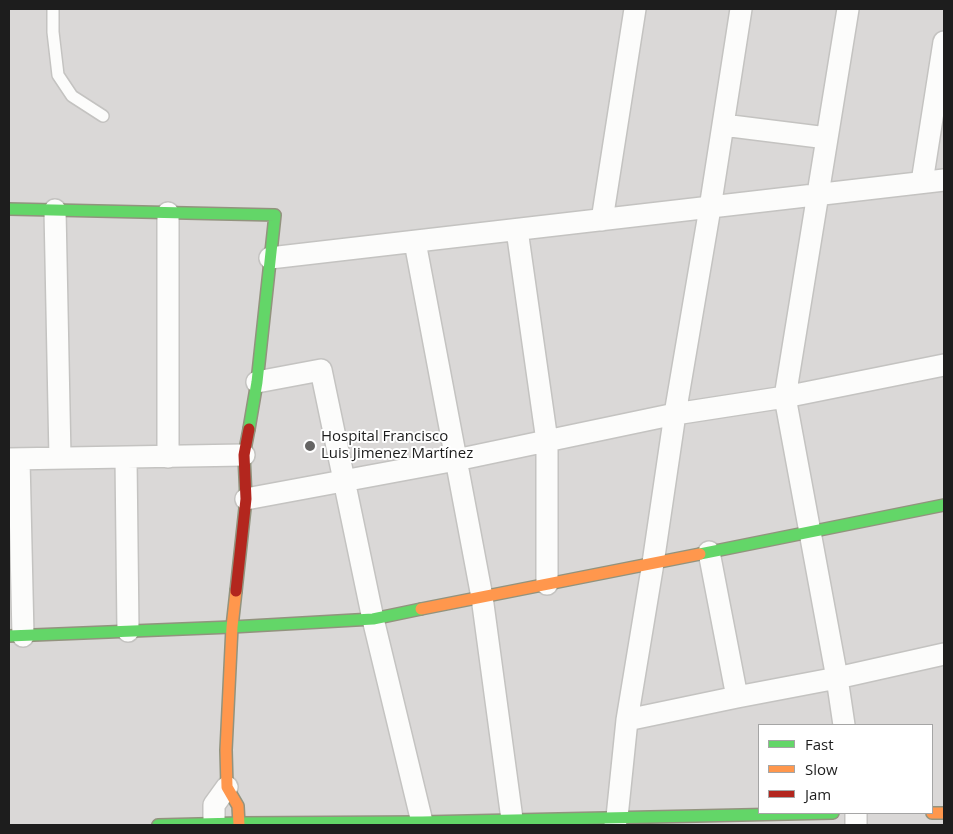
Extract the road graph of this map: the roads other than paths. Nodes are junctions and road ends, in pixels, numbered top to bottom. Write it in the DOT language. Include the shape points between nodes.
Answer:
graph roads {
  1 [pos="53,9"];
  2 [pos="634,9"];
  3 [pos="741,9"];
  4 [pos="848,9"];
  5 [pos="944,42"];
  6 [pos="103,116"];
  7 [pos="723,125"];
  8 [pos="827,138"];
  9 [pos="944,180"];
  10 [pos="922,182"];
  11 [pos="818,195"];
  12 [pos="710,208"];
  13 [pos="9,209"];
  14 [pos="55,210"];
  15 [pos="168,213"];
  16 [pos="602,220"];
  17 [pos="517,230"];
  18 [pos="414,242"];
  19 [pos="270,258"];
  20 [pos="944,365"];
  21 [pos="256,382"];
  22 [pos="785,397"];
  23 [pos="675,414"];
  24 [pos="548,441"];
  25 [pos="244,455"];
  26 [pos="168,457"];
  27 [pos="60,458"];
  28 [pos="126,458"];
  29 [pos="14,459"];
  30 [pos="456,460"];
  31 [pos="343,481"];
  32 [pos="246,499"];
  33 [pos="944,505"];
  34 [pos="810,532"];
  35 [pos="709,552"];
  36 [pos="653,563"];
  37 [pos="547,584"];
  38 [pos="482,597"];
  39 [pos="373,619"];
  40 [pos="232,627"];
  41 [pos="128,631"];
  42 [pos="16,636"];
  43 [pos="944,654"];
  44 [pos="837,678"];
  45 [pos="737,697"];
  46 [pos="627,720"];
  47 [pos="844,724"];
  48 [pos="227,787"];
  49 [pos="806,814"];
  50 [pos="616,821"];
  51 [pos="512,822"];
  52 [pos="214,824"];
  53 [pos="239,824"];
  54 [pos="364,824"];
  55 [pos="421,824"];
  56 [pos="158,825"];
  1 -- 6 [label="lane" via="58,75 72,96"];
  2 -- 16 [label="street"];
  3 -- 7 [label="street"];
  4 -- 8 [label="street"];
  5 -- 10 [label="street"];
  7 -- 8 [label="street"];
  7 -- 12 [label="street"];
  8 -- 11 [label="street"];
  9 -- 10 [label="street"];
  10 -- 11 [label="street"];
  11 -- 12 [label="street"];
  11 -- 22 [label="street"];
  12 -- 16 [label="street"];
  12 -- 23 [label="street"];
  13 -- 14 [label="street"];
  14 -- 15 [label="street"];
  14 -- 27 [label="street"];
  15 -- 19 [label="street" via="275,215"];
  15 -- 26 [label="street"];
  16 -- 17 [label="street"];
  17 -- 18 [label="street"];
  17 -- 24 [label="street"];
  18 -- 19 [label="street"];
  18 -- 30 [label="street"];
  19 -- 21 [label="street"];
  20 -- 22 [label="street"];
  21 -- 25 [label="street"];
  21 -- 31 [label="street" via="321,370"];
  22 -- 23 [label="street"];
  22 -- 34 [label="street"];
  23 -- 24 [label="street"];
  23 -- 36 [label="street"];
  24 -- 30 [label="street"];
  24 -- 37 [label="street"];
  25 -- 26 [label="street"];
  25 -- 32 [label="street"];
  26 -- 28 [label="street"];
  27 -- 28 [label="street"];
  27 -- 29 [label="street"];
  28 -- 41 [label="street"];
  29 -- 42 [label="street"];
  30 -- 31 [label="street"];
  30 -- 38 [label="street"];
  31 -- 32 [label="street"];
  31 -- 39 [label="street"];
  32 -- 40 [label="street"];
  33 -- 34 [label="street"];
  34 -- 35 [label="street"];
  34 -- 44 [label="street"];
  35 -- 36 [label="street"];
  35 -- 45 [label="street"];
  36 -- 37 [label="street"];
  36 -- 46 [label="street"];
  37 -- 38 [label="street"];
  38 -- 39 [label="street"];
  38 -- 51 [label="street"];
  39 -- 40 [label="street"];
  39 -- 55 [label="street"];
  40 -- 41 [label="street"];
  40 -- 48 [label="street"];
  41 -- 42 [label="street"];
  43 -- 44 [label="street"];
  44 -- 45 [label="street"];
  44 -- 47 [label="street"];
  45 -- 46 [label="street"];
  46 -- 50 [label="street"];
  48 -- 52 [label="street" via="214,804"];
  48 -- 53 [label="street" via="238,806"];
  49 -- 50 [label="street"];
  50 -- 51 [label="street"];
  51 -- 55 [label="street"];
  52 -- 53 [label="street"];
  52 -- 56 [label="street"];
  53 -- 54 [label="street"];
  54 -- 55 [label="street"];
}
